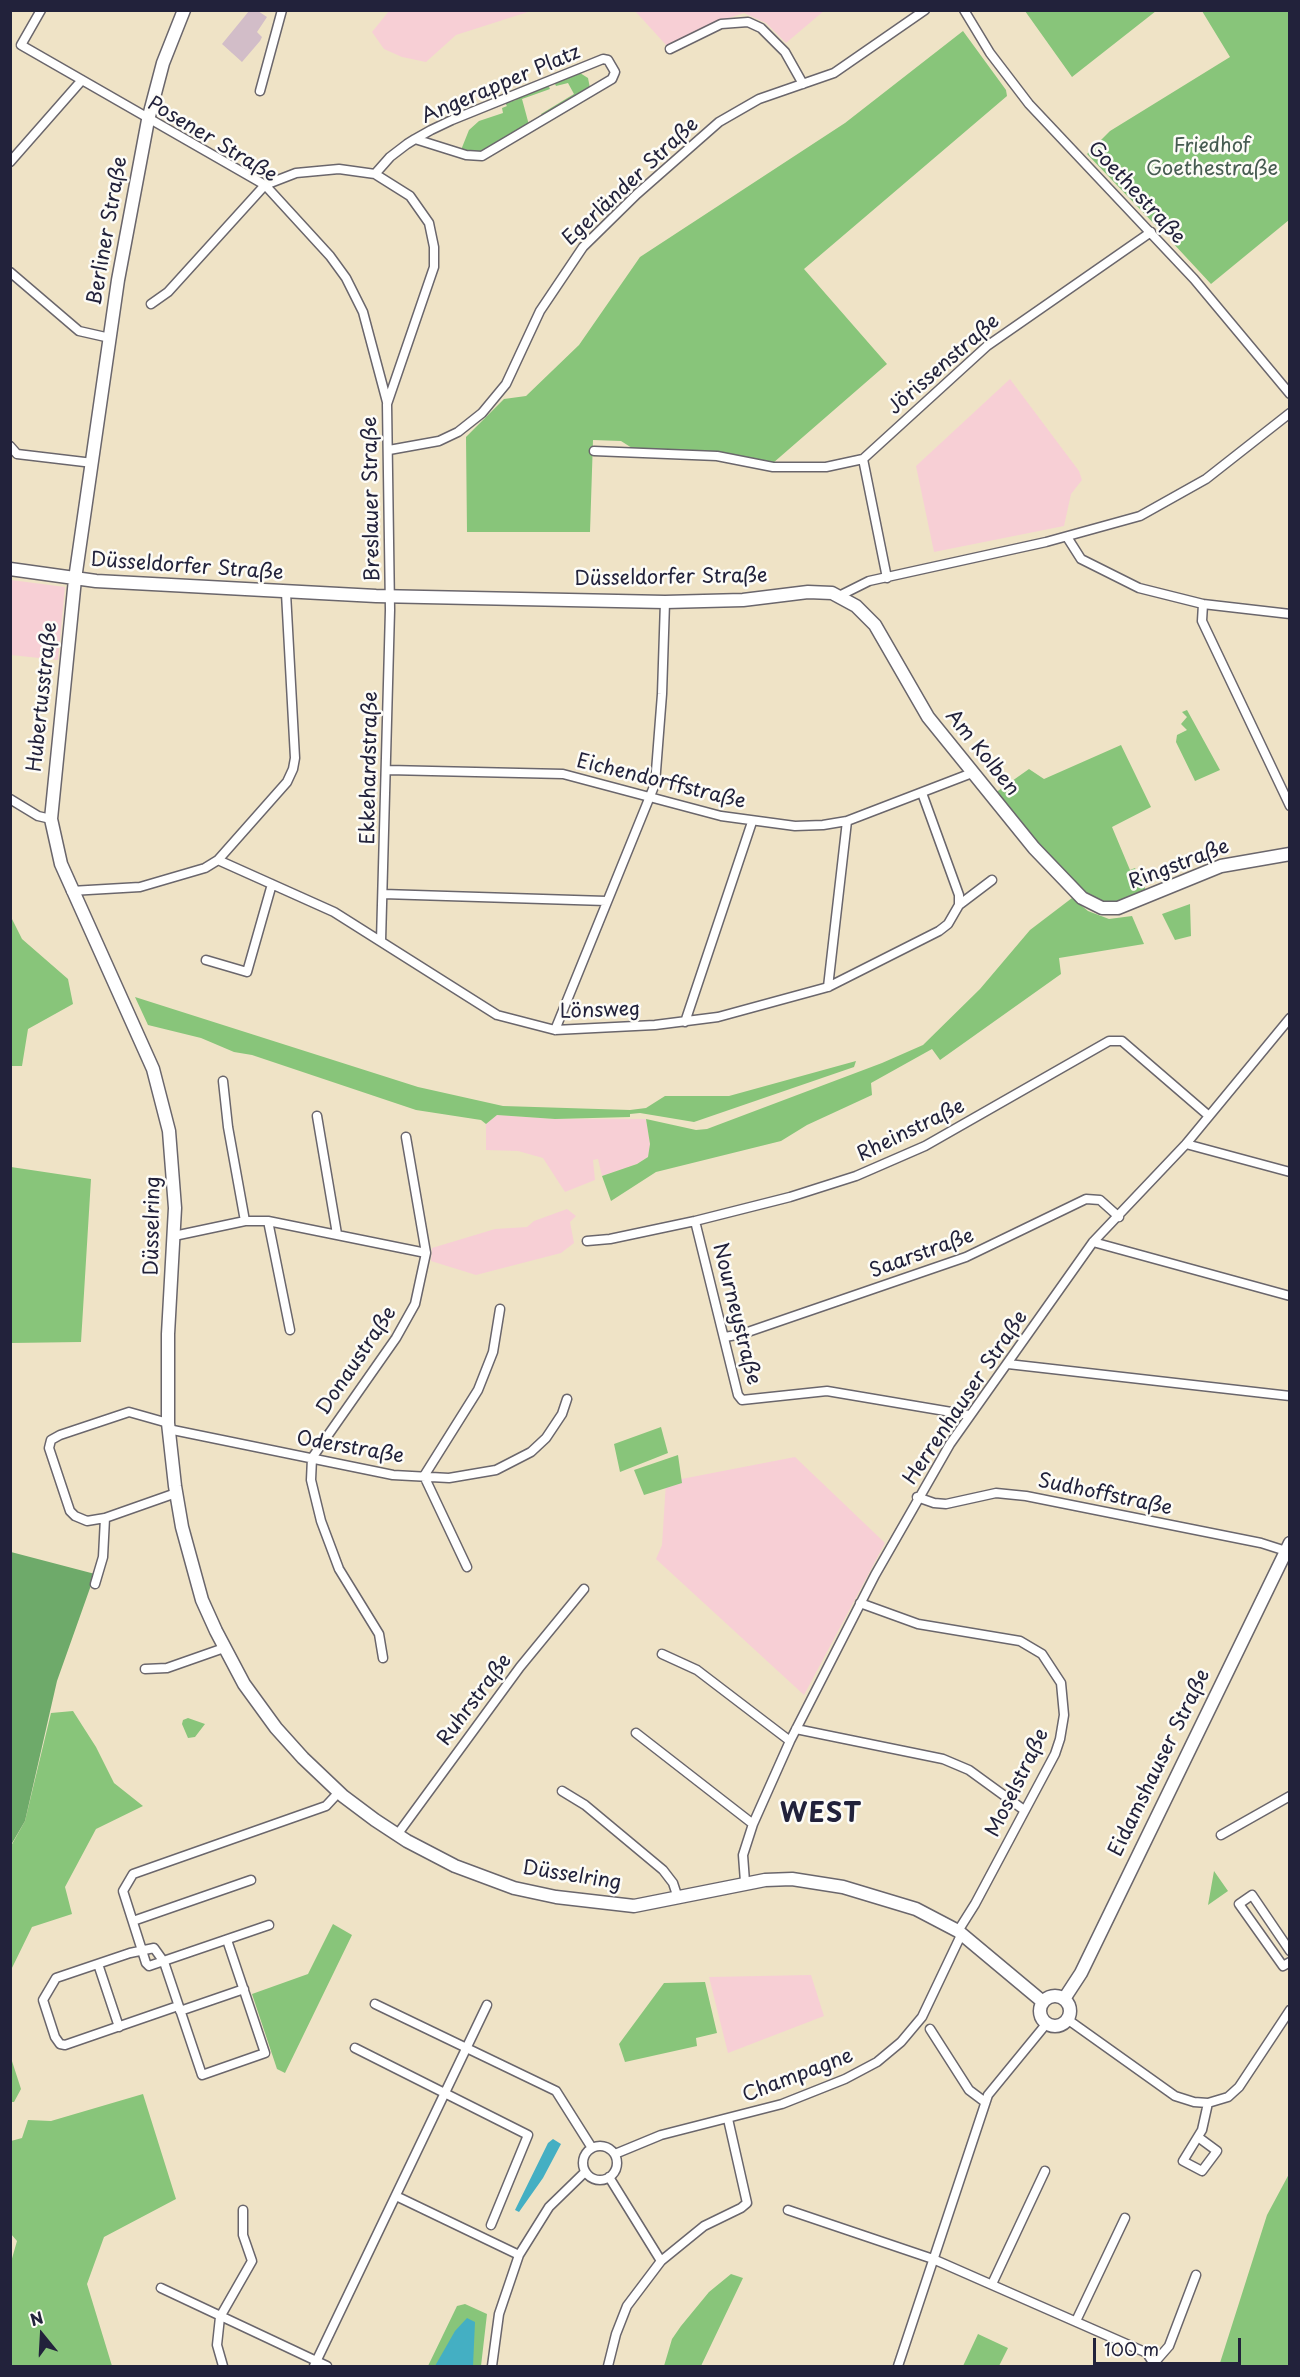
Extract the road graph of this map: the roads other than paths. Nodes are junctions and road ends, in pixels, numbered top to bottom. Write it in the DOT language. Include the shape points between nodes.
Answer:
graph roads {
  1 [pos="41,10"];
  2 [pos="184,10"];
  3 [pos="282,10"];
  4 [pos="925,10"];
  5 [pos="964,10"];
  6 [pos="670,49"];
  7 [pos="82,81"];
  8 [pos="803,84"];
  9 [pos="260,91"];
  10 [pos="148,120"];
  11 [pos="415,139"];
  12 [pos="10,162"];
  13 [pos="375,174"];
  14 [pos="265,185"];
  15 [pos="1151,232"];
  16 [pos="10,272"];
  17 [pos="151,304"];
  18 [pos="110,338"];
  19 [pos="1290,394"];
  20 [pos="387,404"];
  21 [pos="1290,413"];
  22 [pos="10,446"];
  23 [pos="389,450"];
  24 [pos="594,451"];
  25 [pos="863,459"];
  26 [pos="93,463"];
  27 [pos="1067,537"];
  28 [pos="10,569"];
  29 [pos="887,578"];
  30 [pos="75,579"];
  31 [pos="286,593"];
  32 [pos="839,596"];
  33 [pos="390,597"];
  34 [pos="665,602"];
  35 [pos="1203,604"];
  36 [pos="1290,614"];
  37 [pos="388,770"];
  38 [pos="972,773"];
  39 [pos="922,793"];
  40 [pos="649,798"];
  41 [pos="10,799"];
  42 [pos="1290,806"];
  43 [pos="51,819"];
  44 [pos="847,820"];
  45 [pos="752,822"];
  46 [pos="1290,854"];
  47 [pos="218,860"];
  48 [pos="992,880"];
  49 [pos="272,884"];
  50 [pos="71,891"];
  51 [pos="383,894"];
  52 [pos="606,901"];
  53 [pos="959,905"];
  54 [pos="1118,908"];
  55 [pos="381,941"];
  56 [pos="206,960"];
  57 [pos="828,987"];
  58 [pos="1290,1018"];
  59 [pos="685,1022"];
  60 [pos="555,1030"];
  61 [pos="223,1081"];
  62 [pos="317,1116"];
  63 [pos="1209,1116"];
  64 [pos="406,1137"];
  65 [pos="1186,1144"];
  66 [pos="1290,1172"];
  67 [pos="1119,1217"];
  68 [pos="245,1221"];
  69 [pos="268,1221"];
  70 [pos="695,1221"];
  71 [pos="337,1234"];
  72 [pos="174,1236"];
  73 [pos="586,1241"];
  74 [pos="1093,1242"];
  75 [pos="426,1253"];
  76 [pos="1290,1296"];
  77 [pos="500,1309"];
  78 [pos="290,1330"];
  79 [pos="725,1337"];
  80 [pos="1008,1364"];
  81 [pos="1290,1396"];
  82 [pos="567,1399"];
  83 [pos="969,1415"];
  84 [pos="168,1426"];
  85 [pos="312,1458"];
  86 [pos="424,1476"];
  87 [pos="176,1493"];
  88 [pos="917,1497"];
  89 [pos="105,1518"];
  90 [pos="1288,1547"];
  91 [pos="467,1567"];
  92 [pos="95,1584"];
  93 [pos="584,1588"];
  94 [pos="860,1603"];
  95 [pos="224,1648"];
  96 [pos="662,1654"];
  97 [pos="383,1658"];
  98 [pos="144,1669"];
  99 [pos="796,1729"];
  100 [pos="636,1733"];
  101 [pos="790,1741"];
  102 [pos="562,1791"];
  103 [pos="339,1792"];
  104 [pos="1290,1796"];
  105 [pos="1024,1810"];
  106 [pos="753,1824"];
  107 [pos="398,1835"];
  108 [pos="1221,1835"];
  109 [pos="251,1880"];
  110 [pos="745,1882"];
  111 [pos="678,1898"];
  112 [pos="133,1921"];
  113 [pos="269,1925"];
  114 [pos="960,1932"];
  115 [pos="227,1940"];
  116 [pos="142,1950"];
  117 [pos="1290,1951"];
  118 [pos="164,1962"];
  119 [pos="1290,1962"];
  120 [pos="98,1964"];
  121 [pos="244,1989"];
  122 [pos="1064,1999"];
  123 [pos="1043,2002"];
  124 [pos="375,2004"];
  125 [pos="487,2005"];
  126 [pos="179,2008"];
  127 [pos="1290,2010"];
  128 [pos="1067,2019"];
  129 [pos="1047,2023"];
  130 [pos="119,2027"];
  131 [pos="930,2029"];
  132 [pos="467,2047"];
  133 [pos="355,2048"];
  134 [pos="445,2094"];
  135 [pos="985,2102"];
  136 [pos="1208,2103"];
  137 [pos="728,2119"];
  138 [pos="1198,2137"];
  139 [pos="592,2148"];
  140 [pos="615,2154"];
  141 [pos="1045,2171"];
  142 [pos="585,2172"];
  143 [pos="609,2177"];
  144 [pos="396,2196"];
  145 [pos="243,2210"];
  146 [pos="788,2210"];
  147 [pos="1125,2218"];
  148 [pos="491,2225"];
  149 [pos="519,2255"];
  150 [pos="933,2259"];
  151 [pos="661,2261"];
  152 [pos="1196,2276"];
  153 [pos="992,2284"];
  154 [pos="161,2288"];
  155 [pos="220,2316"];
  156 [pos="1076,2321"];
  157 [pos="315,2364"];
  158 [pos="1155,2364"];
  159 [pos="223,2367"];
  160 [pos="327,2367"];
  161 [pos="492,2367"];
  162 [pos="608,2367"];
  163 [pos="898,2367"];
  1 -- 7 [label="street, Posener Straße" via="21,45"];
  2 -- 10 [label="street, Berliner Straße" via="163,63"];
  3 -- 9 [label="street"];
  4 -- 8 [label="street, Egerländer Straße" via="834,74"];
  5 -- 15 [label="street, Goethestraße" via="1012,83"];
  6 -- 8 [label="street" via="721,24 748,22 785,52"];
  7 -- 10 [label="street, Posener Straße"];
  7 -- 12 [label="street"];
  8 -- 23 [label="street, Egerländer Straße" via="729,114 600,229 571,262 540,311 506,384 482,413 458,432 428,444"];
  10 -- 14 [label="street, Posener Straße"];
  10 -- 18 [label="street, Berliner Straße"];
  11 -- 11 [label="street, Angerapper Platz" via="469,156 482,156 612,79 615,72 608,60 602,59 460,116"];
  11 -- 13 [label="street, Angerapper Platz"];
  13 -- 14 [label="street, Breslauer Straße" via="339,169 305,171"];
  13 -- 20 [label="street, Breslauer Straße" via="397,186 420,207 431,229 435,252 434,267"];
  14 -- 17 [label="street, Breslauer Straße" via="168,292"];
  14 -- 20 [label="street, Posener Straße" via="330,256 354,292 366,321"];
  15 -- 19 [label="street, Goethestraße"];
  15 -- 25 [label="street, Jörissenstraße" via="987,346"];
  16 -- 18 [label="street" via="79,331"];
  18 -- 26 [label="street, Berliner Straße"];
  20 -- 23 [label="street, Breslauer Straße"];
  21 -- 27 [label="street" via="1228,463 1163,505 1130,520"];
  22 -- 26 [label="street" via="17,454"];
  23 -- 33 [label="street, Breslauer Straße"];
  24 -- 25 [label="street" via="717,456 773,467 826,467"];
  25 -- 29 [label="street"];
  26 -- 30 [label="street, Berliner Straße"];
  27 -- 29 [label="street"];
  27 -- 35 [label="street" via="1081,559 1129,585"];
  28 -- 30 [label="street, Düsseldorfer Straße"];
  29 -- 32 [label="street" via="859,585"];
  30 -- 31 [label="street, Düsseldorfer Straße"];
  30 -- 43 [label="street, Hubertusstraße"];
  31 -- 33 [label="street, Düsseldorfer Straße"];
  31 -- 47 [label="street" via="294,766 287,782"];
  32 -- 34 [label="street, Düsseldorfer Straße" via="808,592 743,600"];
  32 -- 38 [label="street, Am Kolben" via="863,611 875,625 913,695"];
  33 -- 34 [label="street, Düsseldorfer Straße"];
  33 -- 37 [label="street, Ekkehardstraße"];
  34 -- 40 [label="street" via="656,773"];
  35 -- 36 [label="street"];
  35 -- 42 [label="street" via="1202,621"];
  37 -- 40 [label="street, Eichendorffstraße" via="553,773"];
  37 -- 51 [label="street, Ekkehardstraße"];
  38 -- 39 [label="street"];
  38 -- 54 [label="street, Am Kolben" via="1073,891 1102,908"];
  39 -- 44 [label="street, Eichendorffstraße"];
  39 -- 53 [label="street" via="957,888"];
  40 -- 45 [label="street, Eichendorffstraße"];
  40 -- 52 [label="street"];
  41 -- 43 [label="street" via="38,816"];
  43 -- 50 [label="street, Düsselring"];
  44 -- 45 [label="street, Eichendorffstraße" via="795,826"];
  44 -- 57 [label="street"];
  45 -- 59 [label="street"];
  46 -- 54 [label="street, Ringstraße" via="1221,866"];
  47 -- 49 [label="street, Lönsweg"];
  47 -- 50 [label="street" via="206,868 160,883"];
  48 -- 53 [label="street, Lönsweg"];
  49 -- 55 [label="street, Lönsweg" via="334,912"];
  49 -- 56 [label="street" via="248,972"];
  50 -- 72 [label="street, Düsselring" via="153,1069 169,1131 174,1172"];
  51 -- 52 [label="street"];
  51 -- 55 [label="street, Ekkehardstraße"];
  52 -- 60 [label="street"];
  53 -- 57 [label="street, Lönsweg" via="939,931"];
  55 -- 60 [label="street, Lönsweg" via="497,1015"];
  57 -- 59 [label="street, Lönsweg" via="763,1007"];
  58 -- 63 [label="street, Herrenhauser Straße"];
  59 -- 60 [label="street, Lönsweg"];
  61 -- 68 [label="street"];
  62 -- 71 [label="street"];
  63 -- 65 [label="street, Herrenhauser Straße"];
  63 -- 70 [label="street, Rheinstraße" via="1122,1041 1110,1041 907,1154 810,1191"];
  64 -- 75 [label="street, Donaustraße"];
  65 -- 66 [label="street"];
  65 -- 67 [label="street, Herrenhauser Straße"];
  67 -- 74 [label="street, Herrenhauser Straße"];
  67 -- 79 [label="street, Saarstraße" via="1101,1200 1086,1199 966,1257"];
  68 -- 69 [label="street"];
  68 -- 72 [label="street"];
  69 -- 71 [label="street"];
  69 -- 78 [label="street"];
  70 -- 73 [label="street, Rheinstraße"];
  70 -- 79 [label="street, Nourneystraße"];
  71 -- 75 [label="street"];
  72 -- 84 [label="street, Düsselring"];
  74 -- 76 [label="street"];
  74 -- 80 [label="street, Herrenhauser Straße"];
  75 -- 85 [label="street, Donaustraße" via="415,1304 396,1338"];
  77 -- 86 [label="street" via="493,1352 478,1390"];
  79 -- 83 [label="street, Nourneystraße" via="738,1395 748,1402 826,1391"];
  80 -- 81 [label="street"];
  80 -- 83 [label="street, Herrenhauser Straße"];
  82 -- 86 [label="street, Oderstraße" via="546,1438 531,1452 496,1470 449,1478"];
  83 -- 88 [label="street, Herrenhauser Straße"];
  84 -- 85 [label="street, Oderstraße"];
  84 -- 87 [label="street, Düsselring"];
  84 -- 89 [label="street" via="129,1412 51,1440 50,1448 70,1511 87,1521"];
  85 -- 86 [label="street, Oderstraße" via="393,1475"];
  85 -- 97 [label="street" via="311,1480 321,1521 339,1569 379,1635"];
  86 -- 91 [label="street"];
  87 -- 89 [label="street"];
  87 -- 95 [label="street, Düsselring" via="202,1600"];
  88 -- 90 [label="street, Sudhoffstraße" via="946,1504 996,1493 1026,1496"];
  88 -- 94 [label="street, Herrenhauser Straße"];
  89 -- 92 [label="street" via="103,1557"];
  90 -- 122 [label="street, Eidamshauser Straße" via="1081,1973"];
  93 -- 107 [label="street, Ruhrstraße" via="520,1667"];
  94 -- 99 [label="street, Herrenhauser Straße"];
  94 -- 105 [label="street, Moselstraße" via="918,1624 1020,1641 1051,1665 1062,1692 1060,1738"];
  95 -- 98 [label="street" via="167,1668"];
  95 -- 103 [label="street, Düsselring" via="276,1728"];
  96 -- 101 [label="street" via="697,1670"];
  99 -- 101 [label="street, Herrenhauser Straße"];
  99 -- 105 [label="street" via="943,1759 969,1770"];
  100 -- 106 [label="street"];
  101 -- 106 [label="street, Herrenhauser Straße"];
  102 -- 111 [label="street" via="585,1805 663,1870 674,1883"];
  103 -- 107 [label="street, Düsselring"];
  103 -- 112 [label="street" via="326,1806 133,1874 123,1891"];
  104 -- 108 [label="street"];
  105 -- 114 [label="street, Moselstraße"];
  106 -- 110 [label="street, Herrenhauser Straße" via="743,1855"];
  107 -- 111 [label="street, Düsselring" via="484,1878 556,1897 634,1906"];
  109 -- 112 [label="street"];
  110 -- 111 [label="street, Düsselring"];
  110 -- 114 [label="street, Düsselring" via="792,1879 843,1887 916,1909"];
  112 -- 116 [label="street"];
  113 -- 115 [label="street"];
  114 -- 123 [label="street, Düsselring"];
  114 -- 137 [label="street, Champagne" via="922,2017 889,2053 825,2088"];
  115 -- 118 [label="street"];
  115 -- 121 [label="street"];
  116 -- 118 [label="street" via="154,1948"];
  116 -- 118 [label="street" via="149,1966"];
  116 -- 120 [label="street"];
  117 -- 119 [label="street" via="1252,1895 1239,1904 1283,1966"];
  118 -- 126 [label="street"];
  120 -- 130 [label="street"];
  120 -- 130 [label="street" via="56,1978 43,2000 55,2037 65,2044"];
  121 -- 126 [label="street"];
  121 -- 126 [label="street" via="266,2053 202,2075"];
  122 -- 123 [label="street" via="1056,1996"];
  122 -- 128 [label="street" via="1070,2009"];
  123 -- 129 [label="street" via="1040,2012"];
  124 -- 132 [label="street"];
  125 -- 132 [label="street"];
  126 -- 130 [label="street"];
  127 -- 136 [label="street" via="1239,2087 1228,2097"];
  128 -- 129 [label="street" via="1058,2025"];
  128 -- 136 [label="street" via="1175,2096"];
  129 -- 135 [label="street" via="996,2081"];
  131 -- 135 [label="street" via="969,2090"];
  132 -- 134 [label="street"];
  132 -- 139 [label="street" via="556,2091"];
  133 -- 134 [label="street"];
  134 -- 144 [label="street"];
  134 -- 148 [label="street" via="528,2135"];
  135 -- 150 [label="street"];
  136 -- 138 [label="street"];
  137 -- 140 [label="street, Champagne" via="643,2140"];
  137 -- 151 [label="street" via="747,2203 704,2226"];
  139 -- 140 [label="street" via="607,2147"];
  139 -- 142 [label="street" via="583,2159"];
  140 -- 143 [label="street" via="616,2168"];
  141 -- 153 [label="street"];
  142 -- 143 [label="street" via="594,2179"];
  142 -- 149 [label="street" via="549,2207"];
  143 -- 151 [label="street"];
  144 -- 149 [label="street"];
  144 -- 157 [label="street"];
  145 -- 155 [label="street" via="243,2235 252,2261"];
  146 -- 150 [label="street"];
  147 -- 156 [label="street"];
  149 -- 161 [label="street" via="499,2314"];
  150 -- 153 [label="street"];
  150 -- 163 [label="street"];
  151 -- 162 [label="street" via="627,2306 615,2334"];
  152 -- 158 [label="street" via="1169,2346"];
  153 -- 156 [label="street"];
  154 -- 155 [label="street"];
  155 -- 157 [label="street"];
  155 -- 159 [label="street" via="217,2345"];
  156 -- 158 [label="street" via="1147,2353"];
  157 -- 160 [label="street"];
}
